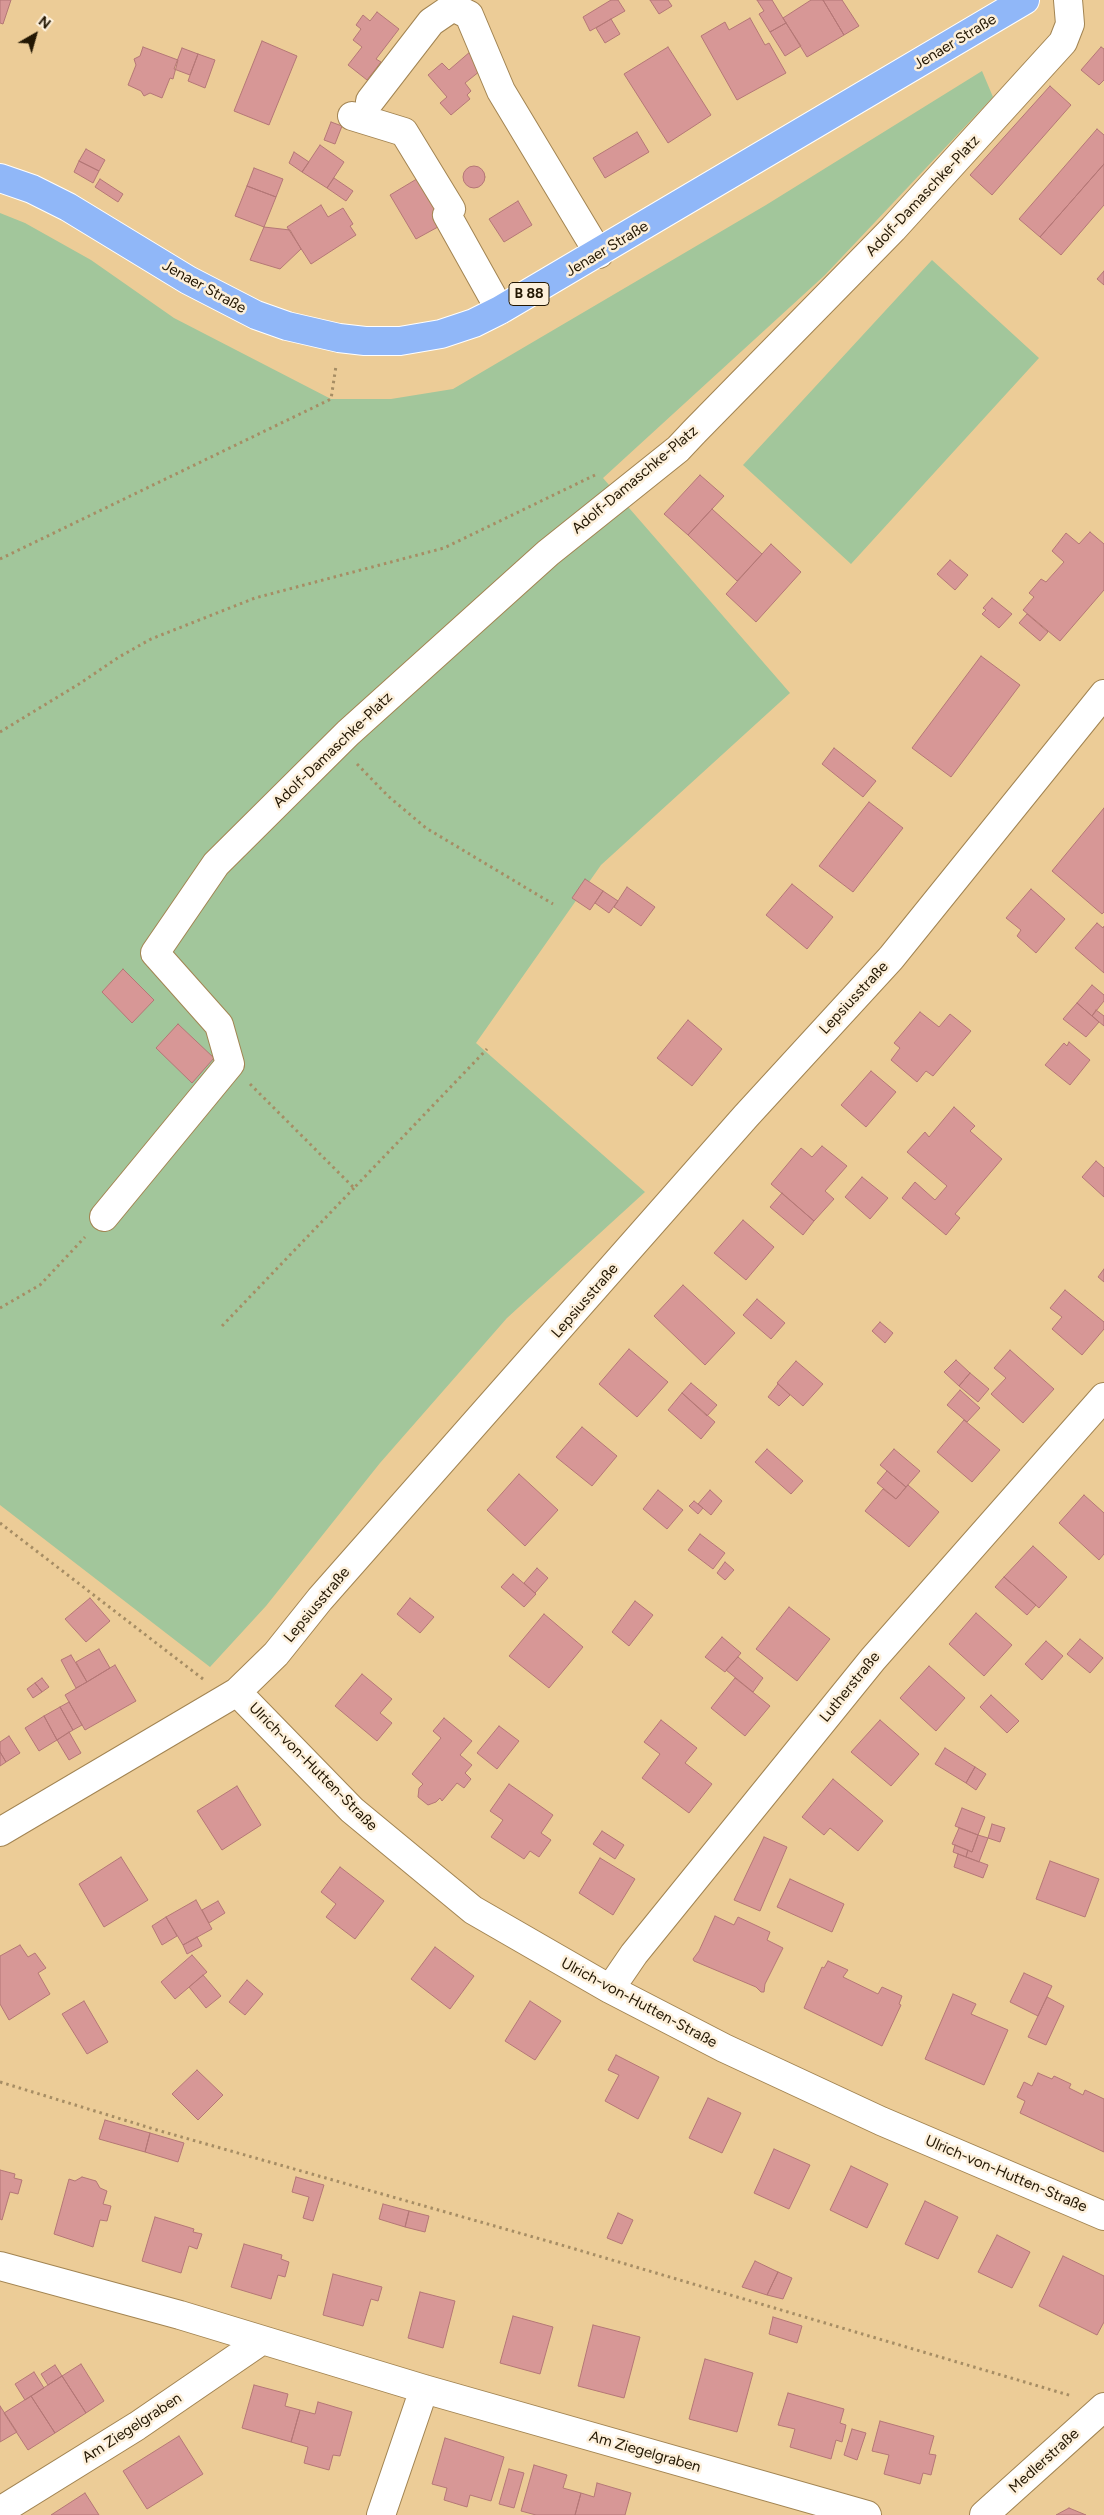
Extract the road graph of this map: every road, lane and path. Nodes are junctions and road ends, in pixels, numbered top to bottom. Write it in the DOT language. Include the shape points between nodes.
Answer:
graph roads {
  1 [pos="1068,0"];
  2 [pos="1016,2"];
  3 [pos="0,178"];
  4 [pos="599,254"];
  5 [pos="500,310"];
  6 [pos="339,338"];
  7 [pos="603,471"];
  8 [pos="0,559"];
  9 [pos="1104,694"];
  10 [pos="0,732"];
  11 [pos="339,741"];
  12 [pos="553,904"];
  13 [pos="487,1049"];
  14 [pos="230,1064"];
  15 [pos="354,1188"];
  16 [pos="104,1217"];
  17 [pos="0,1308"];
  18 [pos="222,1326"];
  19 [pos="1104,1397"];
  20 [pos="0,1523"];
  21 [pos="237,1692"];
  22 [pos="203,1713"];
  23 [pos="0,1832"];
  24 [pos="610,1989"];
  25 [pos="0,2082"];
  26 [pos="1104,2216"];
  27 [pos="0,2266"];
  28 [pos="261,2341"];
  29 [pos="424,2388"];
  30 [pos="1076,2397"];
  31 [pos="1104,2407"];
  32 [pos="0,2511"];
  33 [pos="381,2515"];
  34 [pos="867,2515"];
  35 [pos="984,2515"];
  1 -- 11 [label="street, Adolf-Damaschke-Platz" via="1070,24 1063,42 893,229 678,449 548,553"];
  2 -- 4 [label="main road, Jenaer Straße / B 88"];
  3 -- 6 [label="main road, Jenaer Straße / B 88" via="68,207 188,280 240,307 287,326"];
  4 -- 5 [label="main road, Jenaer Straße / B 88"];
  4 -- 5 [label="street" via="501,91 469,15 453,7 431,22 361,108 404,132 451,208 446,214"];
  5 -- 6 [label="main road, Jenaer Straße / B 88" via="441,334 400,341"];
  6 -- 8 [label="path" via="331,399"];
  7 -- 10 [label="path" via="444,548 255,598 151,639 118,656"];
  9 -- 21 [label="street, Lepsiusstraße" via="891,958 746,1116 320,1599 276,1654"];
  11 -- 12 [label="path" via="388,796 426,828"];
  11 -- 14 [label="street, Adolf-Damaschke-Platz" via="216,864 155,953 219,1025"];
  13 -- 15 [label="path"];
  14 -- 15 [label="path"];
  14 -- 16 [label="street"];
  15 -- 18 [label="path"];
  16 -- 17 [label="path" via="40,1284"];
  19 -- 24 [label="street, Lutherstraße" via="873,1659 634,1954"];
  20 -- 22 [label="path" via="207,1681 199,1696"];
  21 -- 22 [label="street, Lepsiusstraße"];
  21 -- 24 [label="street, Ulrich-von-Hutten-Straße" via="352,1810 473,1910"];
  22 -- 23 [label="street, Lepsiusstraße"];
  24 -- 26 [label="street, Ulrich-von-Hutten-Straße" via="759,2065"];
  25 -- 30 [label="path"];
  27 -- 28 [label="street, Am Ziegelgraben" via="180,2315"];
  28 -- 29 [label="street, Am Ziegelgraben"];
  28 -- 32 [label="street, Am Ziegelgraben" via="137,2426"];
  29 -- 33 [label="street"];
  29 -- 34 [label="street, Am Ziegelgraben"];
  31 -- 35 [label="street, Medlerstraße"];
}
